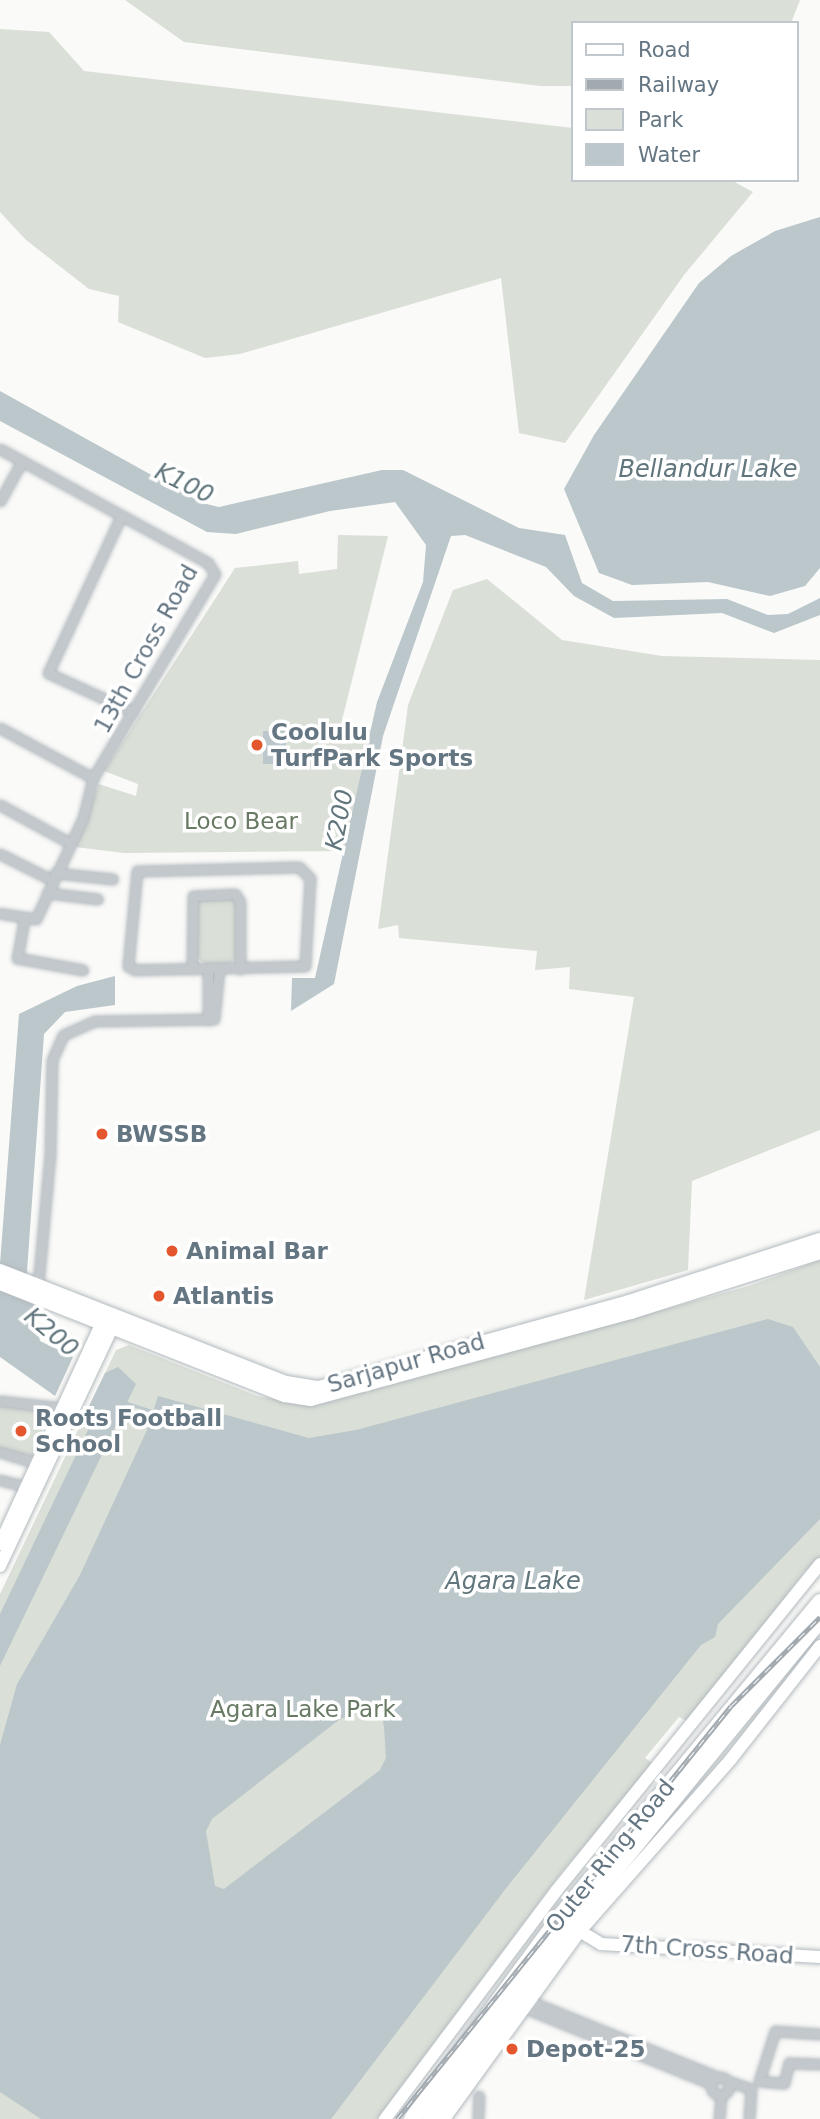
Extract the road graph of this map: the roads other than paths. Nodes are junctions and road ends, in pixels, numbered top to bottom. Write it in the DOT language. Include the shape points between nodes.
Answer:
graph roads {
  1 [pos="0,449"];
  2 [pos="22,461"];
  3 [pos="0,501"];
  4 [pos="121,516"];
  5 [pos="133,712"];
  6 [pos="0,729"];
  7 [pos="93,778"];
  8 [pos="0,805"];
  9 [pos="71,843"];
  10 [pos="0,854"];
  11 [pos="54,877"];
  12 [pos="113,879"];
  13 [pos="47,893"];
  14 [pos="98,899"];
  15 [pos="0,913"];
  16 [pos="24,920"];
  17 [pos="192,969"];
  18 [pos="208,969"];
  19 [pos="219,969"];
  20 [pos="240,969"];
  21 [pos="83,970"];
  22 [pos="208,1020"];
  23 [pos="820,1240"];
  24 [pos="820,1252"];
  25 [pos="0,1271"];
  26 [pos="0,1283"];
  27 [pos="35,1289"];
  28 [pos="109,1320"];
  29 [pos="581,1321"];
  30 [pos="0,1401"];
  31 [pos="69,1405"];
  32 [pos="0,1452"];
  33 [pos="40,1464"];
  34 [pos="0,1480"];
  35 [pos="29,1488"];
  36 [pos="0,1544"];
  37 [pos="820,1564"];
  38 [pos="0,1566"];
  39 [pos="820,1602"];
  40 [pos="820,1620"];
  41 [pos="820,1646"];
  42 [pos="570,1925"];
  43 [pos="820,1957"];
  44 [pos="527,2005"];
  45 [pos="820,2034"];
  46 [pos="820,2064"];
  47 [pos="714,2080"];
  48 [pos="728,2081"];
  49 [pos="721,2095"];
  50 [pos="479,2096"];
  51 [pos="385,2119"];
  52 [pos="412,2119"];
  53 [pos="430,2119"];
  54 [pos="444,2119"];
  55 [pos="478,2119"];
  56 [pos="719,2119"];
  57 [pos="749,2119"];
  1 -- 2 [label="street, 13th Cross Road"];
  2 -- 3 [label="street"];
  2 -- 4 [label="street, 13th Cross Road"];
  4 -- 5 [label="street" via="48,673"];
  4 -- 5 [label="street, 13th Cross Road" via="215,571"];
  5 -- 7 [label="street, 13th Cross Road"];
  6 -- 7 [label="street"];
  7 -- 9 [label="street, 13th Cross Road"];
  8 -- 9 [label="street"];
  9 -- 11 [label="street, 13th Cross Road"];
  10 -- 11 [label="street"];
  11 -- 12 [label="street"];
  11 -- 13 [label="street, 13th Cross Road"];
  13 -- 14 [label="street"];
  13 -- 16 [label="street, 13th Cross Road" via="36,919"];
  15 -- 16 [label="street"];
  16 -- 21 [label="street" via="17,958"];
  17 -- 18 [label="street"];
  17 -- 20 [label="street" via="193,896 235,894 240,902"];
  17 -- 20 [label="street" via="135,970 128,966 137,871 304,869 310,878 305,966"];
  18 -- 19 [label="street"];
  18 -- 22 [label="street"];
  19 -- 20 [label="street"];
  19 -- 22 [label="street" via="218,1014"];
  22 -- 27 [label="street" via="95,1021 63,1035 52,1060 50,1154"];
  23 -- 29 [label="main road, Sarjapur Road"];
  24 -- 29 [label="main road, Sarjapur Road"];
  25 -- 27 [label="main road, Sarjapur Road"];
  26 -- 27 [label="main road, Sarjapur Road"];
  27 -- 28 [label="main road, Sarjapur Road"];
  28 -- 29 [label="main road, Sarjapur Road" via="303,1399 340,1393"];
  28 -- 31 [label="street"];
  30 -- 31 [label="street"];
  31 -- 33 [label="street"];
  31 -- 38 [label="street"];
  32 -- 33 [label="street"];
  33 -- 35 [label="street"];
  34 -- 35 [label="street"];
  35 -- 36 [label="street"];
  37 -- 51 [label="street" via="557,1890"];
  39 -- 42 [label="highway, Outer Ring Road"];
  40 -- 42 [label="highway, Outer Ring Road"];
  41 -- 42 [label="street" via="732,1759"];
  42 -- 43 [label="street, 7th Cross Road" via="601,1944"];
  42 -- 44 [label="street"];
  42 -- 52 [label="highway, Outer Ring Road"];
  42 -- 53 [label="highway, Outer Ring Road"];
  44 -- 47 [label="street"];
  44 -- 54 [label="street"];
  45 -- 46 [label="street" via="775,2031 759,2081 784,2083 789,2063"];
  47 -- 48 [label="street"];
  47 -- 49 [label="street" via="713,2092"];
  48 -- 49 [label="street" via="728,2090"];
  48 -- 57 [label="street" via="751,2090"];
  49 -- 56 [label="street"];
  50 -- 55 [label="street"];
}
